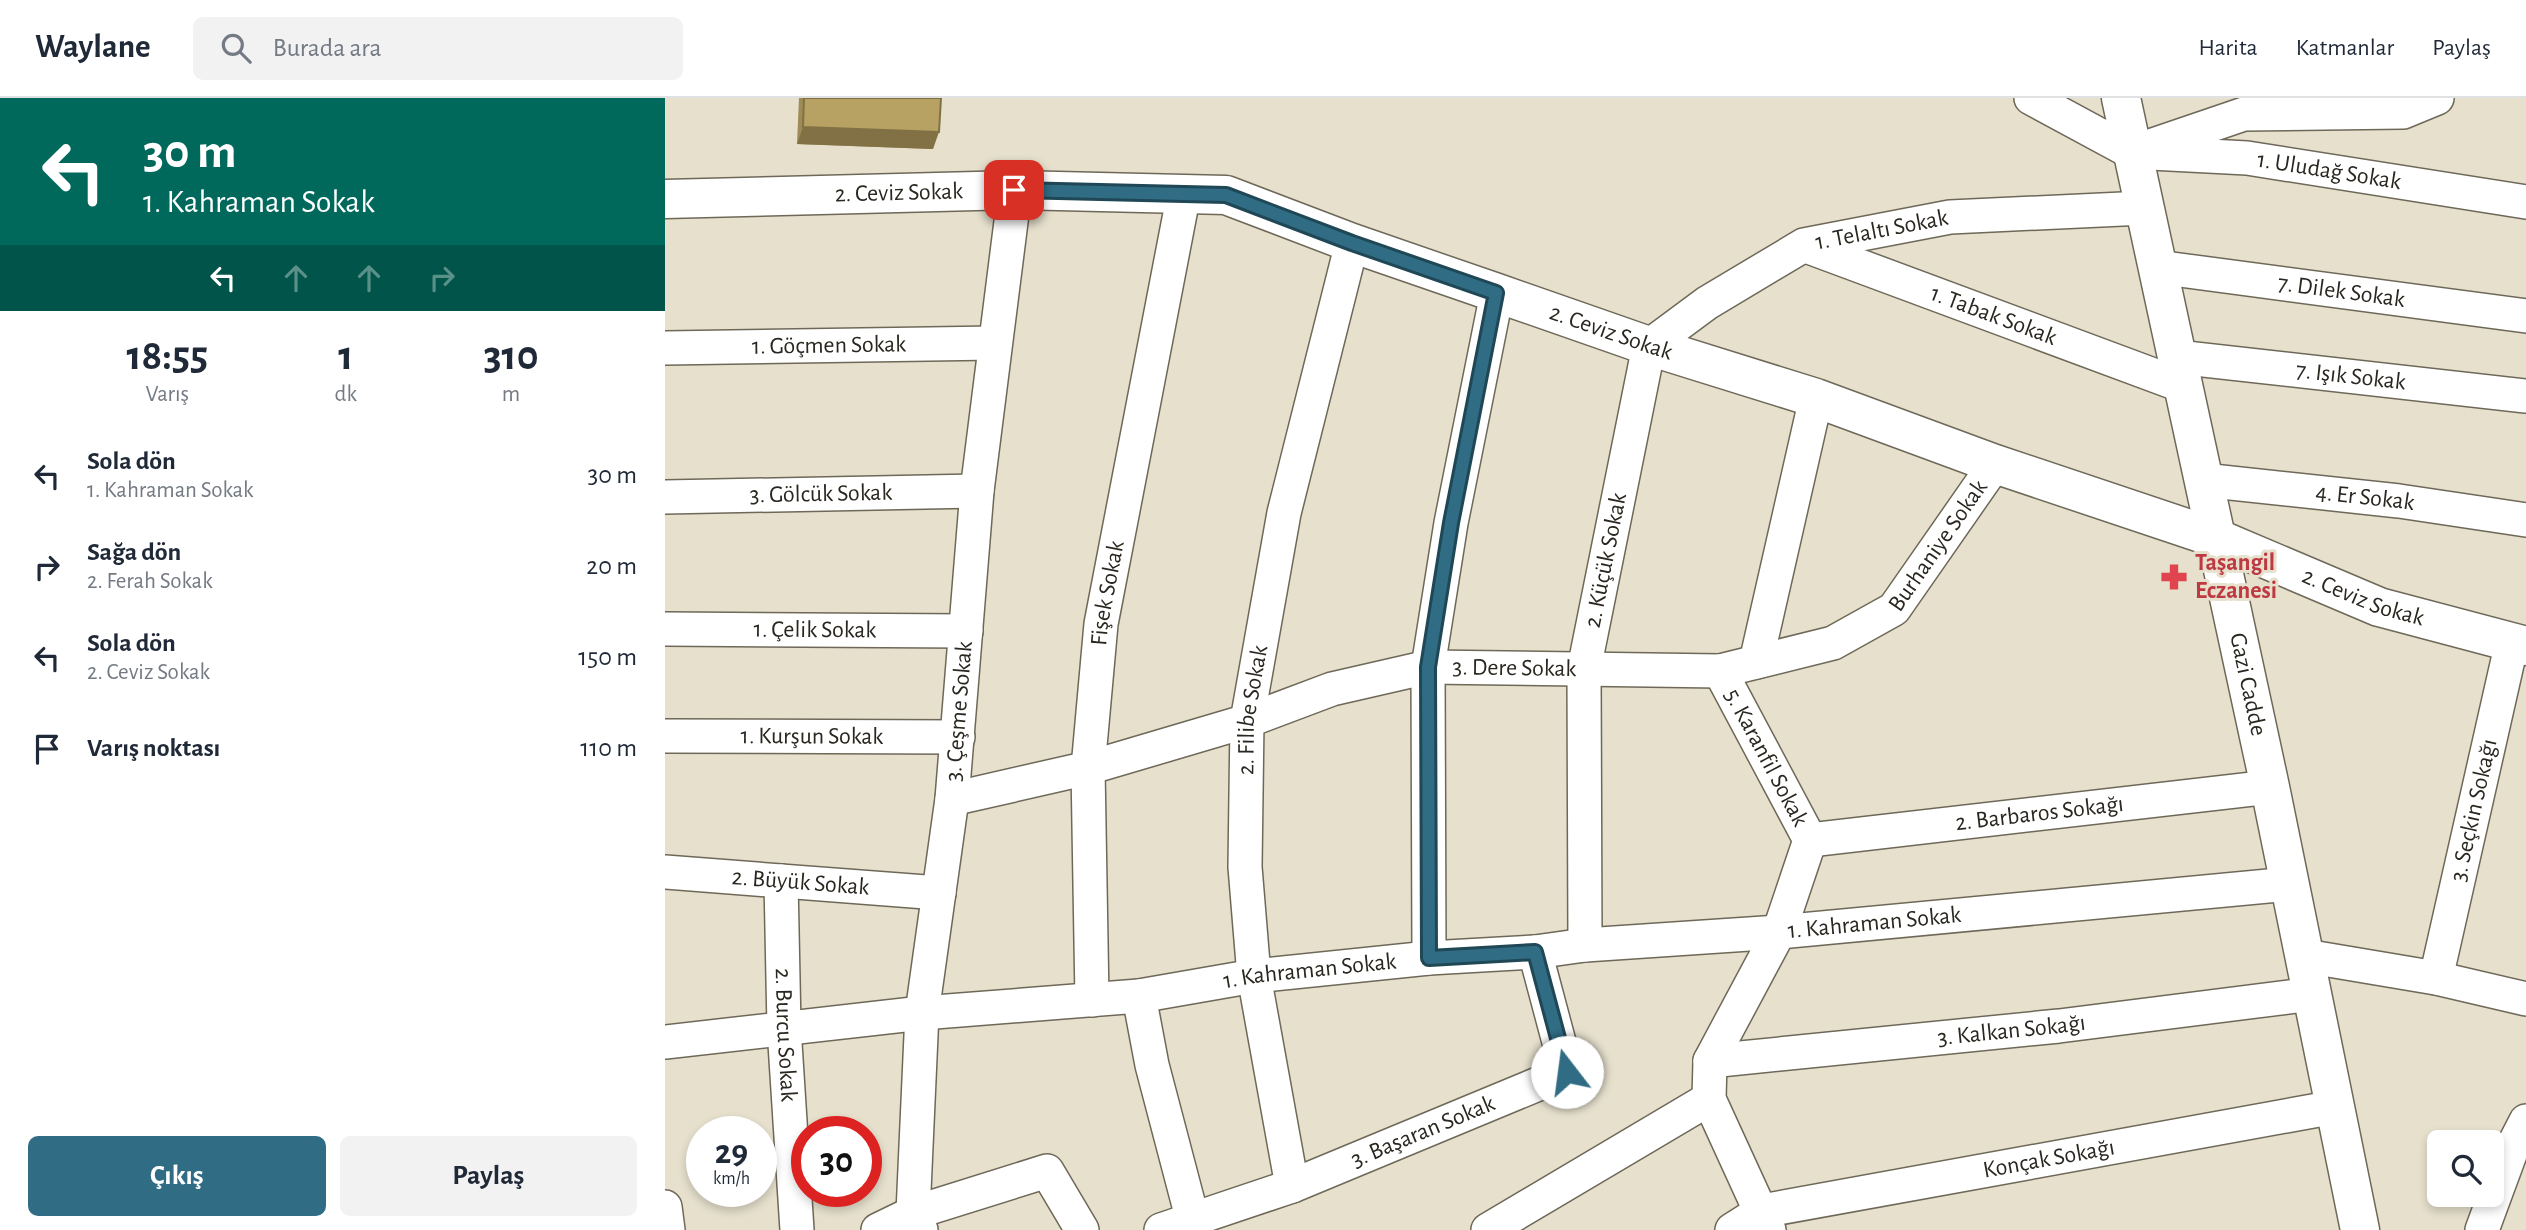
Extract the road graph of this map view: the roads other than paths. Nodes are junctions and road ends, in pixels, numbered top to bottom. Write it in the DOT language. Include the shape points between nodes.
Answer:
graph roads {
  1 [pos="2031,98"];
  2 [pos="2121,98"];
  3 [pos="2437,98"];
  4 [pos="2249,106"];
  5 [pos="2131,152"];
  6 [pos="1014,190"];
  7 [pos="1184,193"];
  8 [pos="665,199"];
  9 [pos="2526,202"];
  10 [pos="2144,208"];
  11 [pos="1352,243"];
  12 [pos="1804,245"];
  13 [pos="2158,267"];
  14 [pos="1496,293"];
  15 [pos="2526,316"];
  16 [pos="995,343"];
  17 [pos="1649,346"];
  18 [pos="665,348"];
  19 [pos="2180,371"];
  20 [pos="2526,396"];
  21 [pos="1816,398"];
  22 [pos="1995,464"];
  23 [pos="2203,480"];
  24 [pos="977,491"];
  25 [pos="665,497"];
  26 [pos="2526,520"];
  27 [pos="2216,538"];
  28 [pos="665,629"];
  29 [pos="966,631"];
  30 [pos="2519,644"];
  31 [pos="1756,662"];
  32 [pos="1428,667"];
  33 [pos="1584,670"];
  34 [pos="1720,671"];
  35 [pos="1247,720"];
  36 [pos="665,736"];
  37 [pos="958,737"];
  38 [pos="1088,768"];
  39 [pos="2270,787"];
  40 [pos="952,799"];
  41 [pos="1810,840"];
  42 [pos="665,872"];
  43 [pos="781,881"];
  44 [pos="2290,884"];
  45 [pos="939,894"];
  46 [pos="1779,932"];
  47 [pos="1585,945"];
  48 [pos="1535,952"];
  49 [pos="2305,956"];
  50 [pos="1429,958"];
  51 [pos="1254,976"];
  52 [pos="2436,978"];
  53 [pos="2312,995"];
  54 [pos="1139,996"];
  55 [pos="2526,999"];
  56 [pos="1092,1000"];
  57 [pos="922,1013"];
  58 [pos="784,1028"];
  59 [pos="665,1042"];
  60 [pos="1710,1061"];
  61 [pos="1709,1099"];
  62 [pos="2335,1107"];
  63 [pos="2522,1139"];
  64 [pos="1292,1186"];
  65 [pos="665,1207"];
  66 [pos="1193,1221"];
  67 [pos="1766,1221"];
  68 [pos="917,1222"];
  69 [pos="668,1230"];
  70 [pos="797,1230"];
  71 [pos="878,1230"];
  72 [pos="1082,1230"];
  73 [pos="1161,1230"];
  74 [pos="1488,1230"];
  75 [pos="1732,1230"];
  76 [pos="2360,1230"];
  77 [pos="2482,1230"];
  1 -- 5 [label="street"];
  2 -- 5 [label="main road, Gazi Cadde"];
  3 -- 4 [label="street" via="2403,112"];
  4 -- 5 [label="street"];
  5 -- 9 [label="street, 1. Uludağ Sokak" via="2247,158"];
  5 -- 10 [label="main road, Gazi Cadde"];
  6 -- 7 [label="main road, 2. Ceviz Sokak"];
  6 -- 8 [label="main road, 2. Ceviz Sokak"];
  6 -- 16 [label="street, 3. Çeşme Sokak"];
  7 -- 11 [label="main road, 2. Ceviz Sokak" via="1226,195"];
  7 -- 38 [label="street, Fişek Sokak" via="1101,624"];
  10 -- 12 [label="street, 1. Telaltı Sokak" via="1950,218"];
  10 -- 13 [label="main road, Gazi Cadde"];
  11 -- 14 [label="main road, 2. Ceviz Sokak"];
  11 -- 35 [label="street, 2. Filibe Sokak" via="1284,513"];
  12 -- 17 [label="street, 1. Telaltı Sokak" via="1707,303"];
  12 -- 19 [label="street, 1. Tabak Sokak"];
  13 -- 15 [label="street, 7. Dilek Sokak"];
  13 -- 19 [label="main road, Gazi Cadde"];
  14 -- 17 [label="main road, 2. Ceviz Sokak"];
  14 -- 32 [label="street"];
  16 -- 18 [label="street, 1. Göçmen Sokak"];
  16 -- 24 [label="street, 3. Çeşme Sokak"];
  17 -- 21 [label="main road, 2. Ceviz Sokak"];
  17 -- 33 [label="street, 2. Küçük Sokak"];
  19 -- 20 [label="street, 7. Işık Sokak"];
  19 -- 23 [label="main road, Gazi Cadde"];
  21 -- 22 [label="main road, 2. Ceviz Sokak"];
  21 -- 31 [label="street"];
  22 -- 27 [label="main road, 2. Ceviz Sokak"];
  22 -- 31 [label="street, Burhaniye Sokak" via="1894,609 1833,643"];
  23 -- 26 [label="street, 4. Er Sokak"];
  23 -- 27 [label="main road, Gazi Cadde"];
  24 -- 25 [label="street, 3. Gölcük Sokak"];
  24 -- 29 [label="street, 3. Çeşme Sokak"];
  27 -- 30 [label="main road, 2. Ceviz Sokak" via="2379,607"];
  27 -- 39 [label="main road, Gazi Cadde"];
  28 -- 29 [label="street, 1. Çelik Sokak"];
  29 -- 37 [label="street, 3. Çeşme Sokak"];
  30 -- 52 [label="street, 3. Seçkin Sokağı"];
  31 -- 34 [label="street, 3. Dere Sokak"];
  32 -- 33 [label="street, 3. Dere Sokak"];
  32 -- 35 [label="street, 3. Dere Sokak" via="1332,689"];
  32 -- 50 [label="street"];
  33 -- 34 [label="street, 3. Dere Sokak"];
  33 -- 47 [label="street, 2. Küçük Sokak"];
  34 -- 41 [label="street, 5. Karanfil Sokak"];
  35 -- 38 [label="street, 3. Dere Sokak"];
  35 -- 51 [label="street, 2. Filibe Sokak" via="1245,867"];
  36 -- 37 [label="street, 1. Kurşun Sokak"];
  37 -- 40 [label="street, 3. Çeşme Sokak"];
  38 -- 40 [label="street, 3. Dere Sokak"];
  38 -- 56 [label="street, Fişek Sokak"];
  39 -- 41 [label="street, 2. Barbaros Sokağı"];
  39 -- 44 [label="main road, Gazi Cadde"];
  40 -- 45 [label="street, 3. Çeşme Sokak"];
  41 -- 46 [label="street, 5. Karanfil Sokak"];
  42 -- 43 [label="street, 2. Büyük Sokak"];
  43 -- 45 [label="street, 2. Büyük Sokak"];
  43 -- 58 [label="street, 2. Burcu Sokak"];
  44 -- 46 [label="street, 1. Kahraman Sokak"];
  44 -- 49 [label="main road, Gazi Cadde"];
  45 -- 57 [label="street, 3. Çeşme Sokak"];
  46 -- 47 [label="street, 1. Kahraman Sokak"];
  46 -- 60 [label="street, 5. Karanfil Sokak"];
  47 -- 48 [label="street, 1. Kahraman Sokak"];
  48 -- 50 [label="street, 1. Kahraman Sokak"];
  48 -- 64 [label="street, 3. Başaran Sokak" via="1567,1072"];
  49 -- 52 [label="street"];
  49 -- 53 [label="main road, Gazi Cadde"];
  50 -- 51 [label="street, 1. Kahraman Sokak"];
  51 -- 54 [label="street, 1. Kahraman Sokak"];
  51 -- 64 [label="street, 2. Filibe Sokak"];
  52 -- 55 [label="street"];
  53 -- 60 [label="street, 3. Kalkan Sokağı"];
  53 -- 62 [label="main road, Gazi Cadde"];
  54 -- 56 [label="street, 1. Kahraman Sokak"];
  54 -- 66 [label="street" via="1151,1065"];
  56 -- 57 [label="street, 1. Kahraman Sokak"];
  57 -- 58 [label="street, 1. Kahraman Sokak"];
  57 -- 68 [label="street, 3. Çeşme Sokak"];
  58 -- 59 [label="street, 1. Kahraman Sokak"];
  58 -- 70 [label="street, 2. Burcu Sokak"];
  60 -- 61 [label="street, 5. Karanfil Sokak"];
  61 -- 67 [label="street, 5. Karanfil Sokak"];
  61 -- 74 [label="street"];
  62 -- 67 [label="street, Konçak Sokağı"];
  62 -- 76 [label="main road, Gazi Cadde"];
  63 -- 77 [label="street"];
  64 -- 66 [label="street, 3. Başaran Sokak"];
  65 -- 69 [label="street"];
  66 -- 73 [label="street, 3. Başaran Sokak"];
  67 -- 75 [label="street"];
  68 -- 71 [label="street"];
  68 -- 72 [label="street" via="1047,1171"];
}
